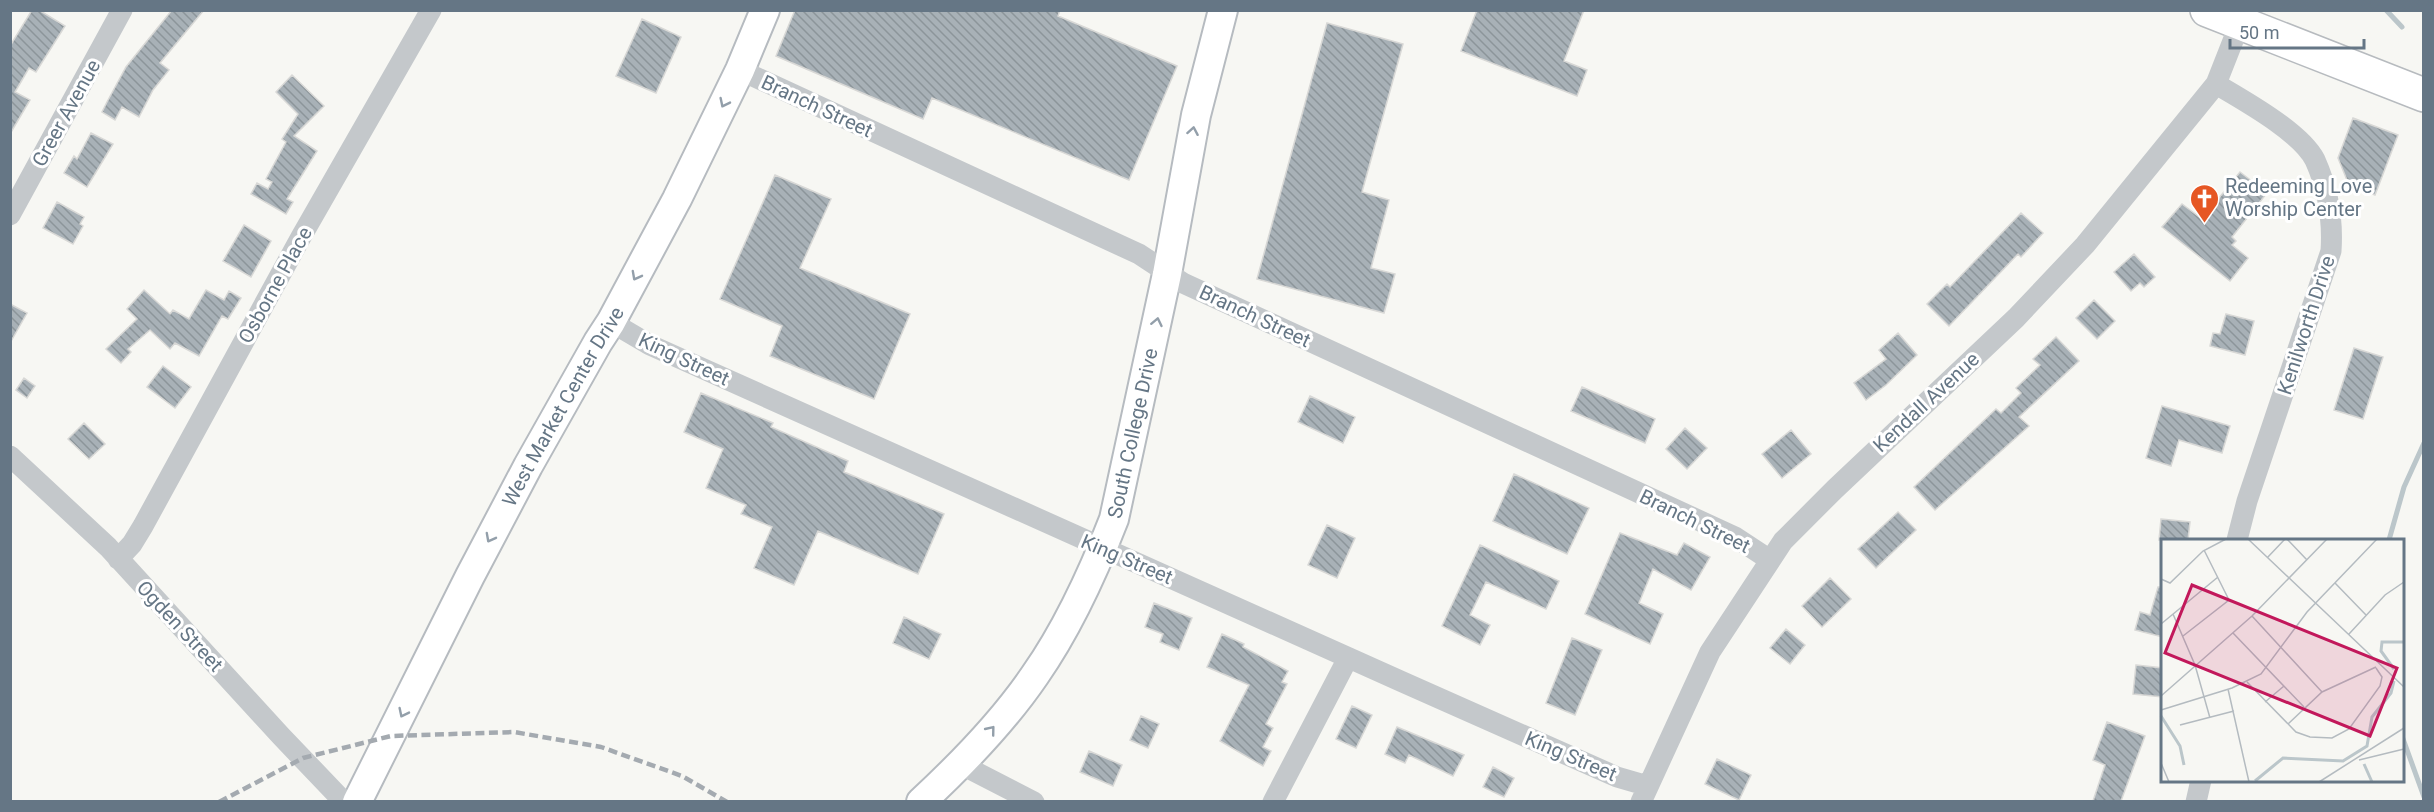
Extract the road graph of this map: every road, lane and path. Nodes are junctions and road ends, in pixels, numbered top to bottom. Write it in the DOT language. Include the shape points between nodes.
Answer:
graph roads {
  1 [pos="122,10"];
  2 [pos="431,10"];
  3 [pos="765,10"];
  4 [pos="1223,10"];
  5 [pos="2207,10"];
  6 [pos="2240,23"];
  7 [pos="740,70"];
  8 [pos="2216,84"];
  9 [pos="2424,95"];
  10 [pos="10,216"];
  11 [pos="1167,274"];
  12 [pos="611,322"];
  13 [pos="10,456"];
  14 [pos="2237,539"];
  15 [pos="1102,550"];
  16 [pos="118,559"];
  17 [pos="1770,560"];
  18 [pos="1348,658"];
  19 [pos="962,765"];
  20 [pos="2201,782"];
  21 [pos="1645,794"];
  22 [pos="344,801"];
  23 [pos="357,801"];
  24 [pos="921,801"];
  25 [pos="1034,801"];
  26 [pos="1273,801"];
  27 [pos="2196,801"];
  1 -- 10 [label="street, Greer Avenue"];
  2 -- 16 [label="street, Osborne Place" via="301,237 144,526"];
  3 -- 7 [label="main road, West Market Center Drive"];
  11 -- 4 [label="main road, South College Drive, one-way" via="1196,115"];
  5 -- 6 [label="main road"];
  6 -- 8 [label="street, Kendall Avenue"];
  6 -- 9 [label="main road"];
  7 -- 11 [label="street, Branch Street" via="1139,254"];
  7 -- 12 [label="main road, West Market Center Drive, one-way"];
  8 -- 14 [label="street, Kenilworth Drive" via="2292,134 2314,159 2333,222 2331,251"];
  8 -- 17 [label="street, Kendall Avenue" via="2085,245 2016,318 1835,489"];
  15 -- 11 [label="main road, South College Drive, one-way" via="1114,519"];
  11 -- 17 [label="street, Branch Street" via="1735,537"];
  12 -- 15 [label="street, King Street" via="650,345"];
  12 -- 23 [label="main road, West Market Center Drive, one-way" via="475,566"];
  13 -- 16 [label="street, Ogden Street"];
  15 -- 18 [label="street, King Street"];
  19 -- 15 [label="main road, South College Drive, one-way" via="1035,676 1069,619"];
  16 -- 22 [label="street, Ogden Street"];
  17 -- 21 [label="street, Kendall Avenue" via="1710,652"];
  18 -- 21 [label="street, King Street" via="1617,777"];
  18 -- 26 [label="street"];
  19 -- 24 [label="main road, South College Drive"];
  19 -- 25 [label="street"];
  20 -- 27 [label="street"];
}
